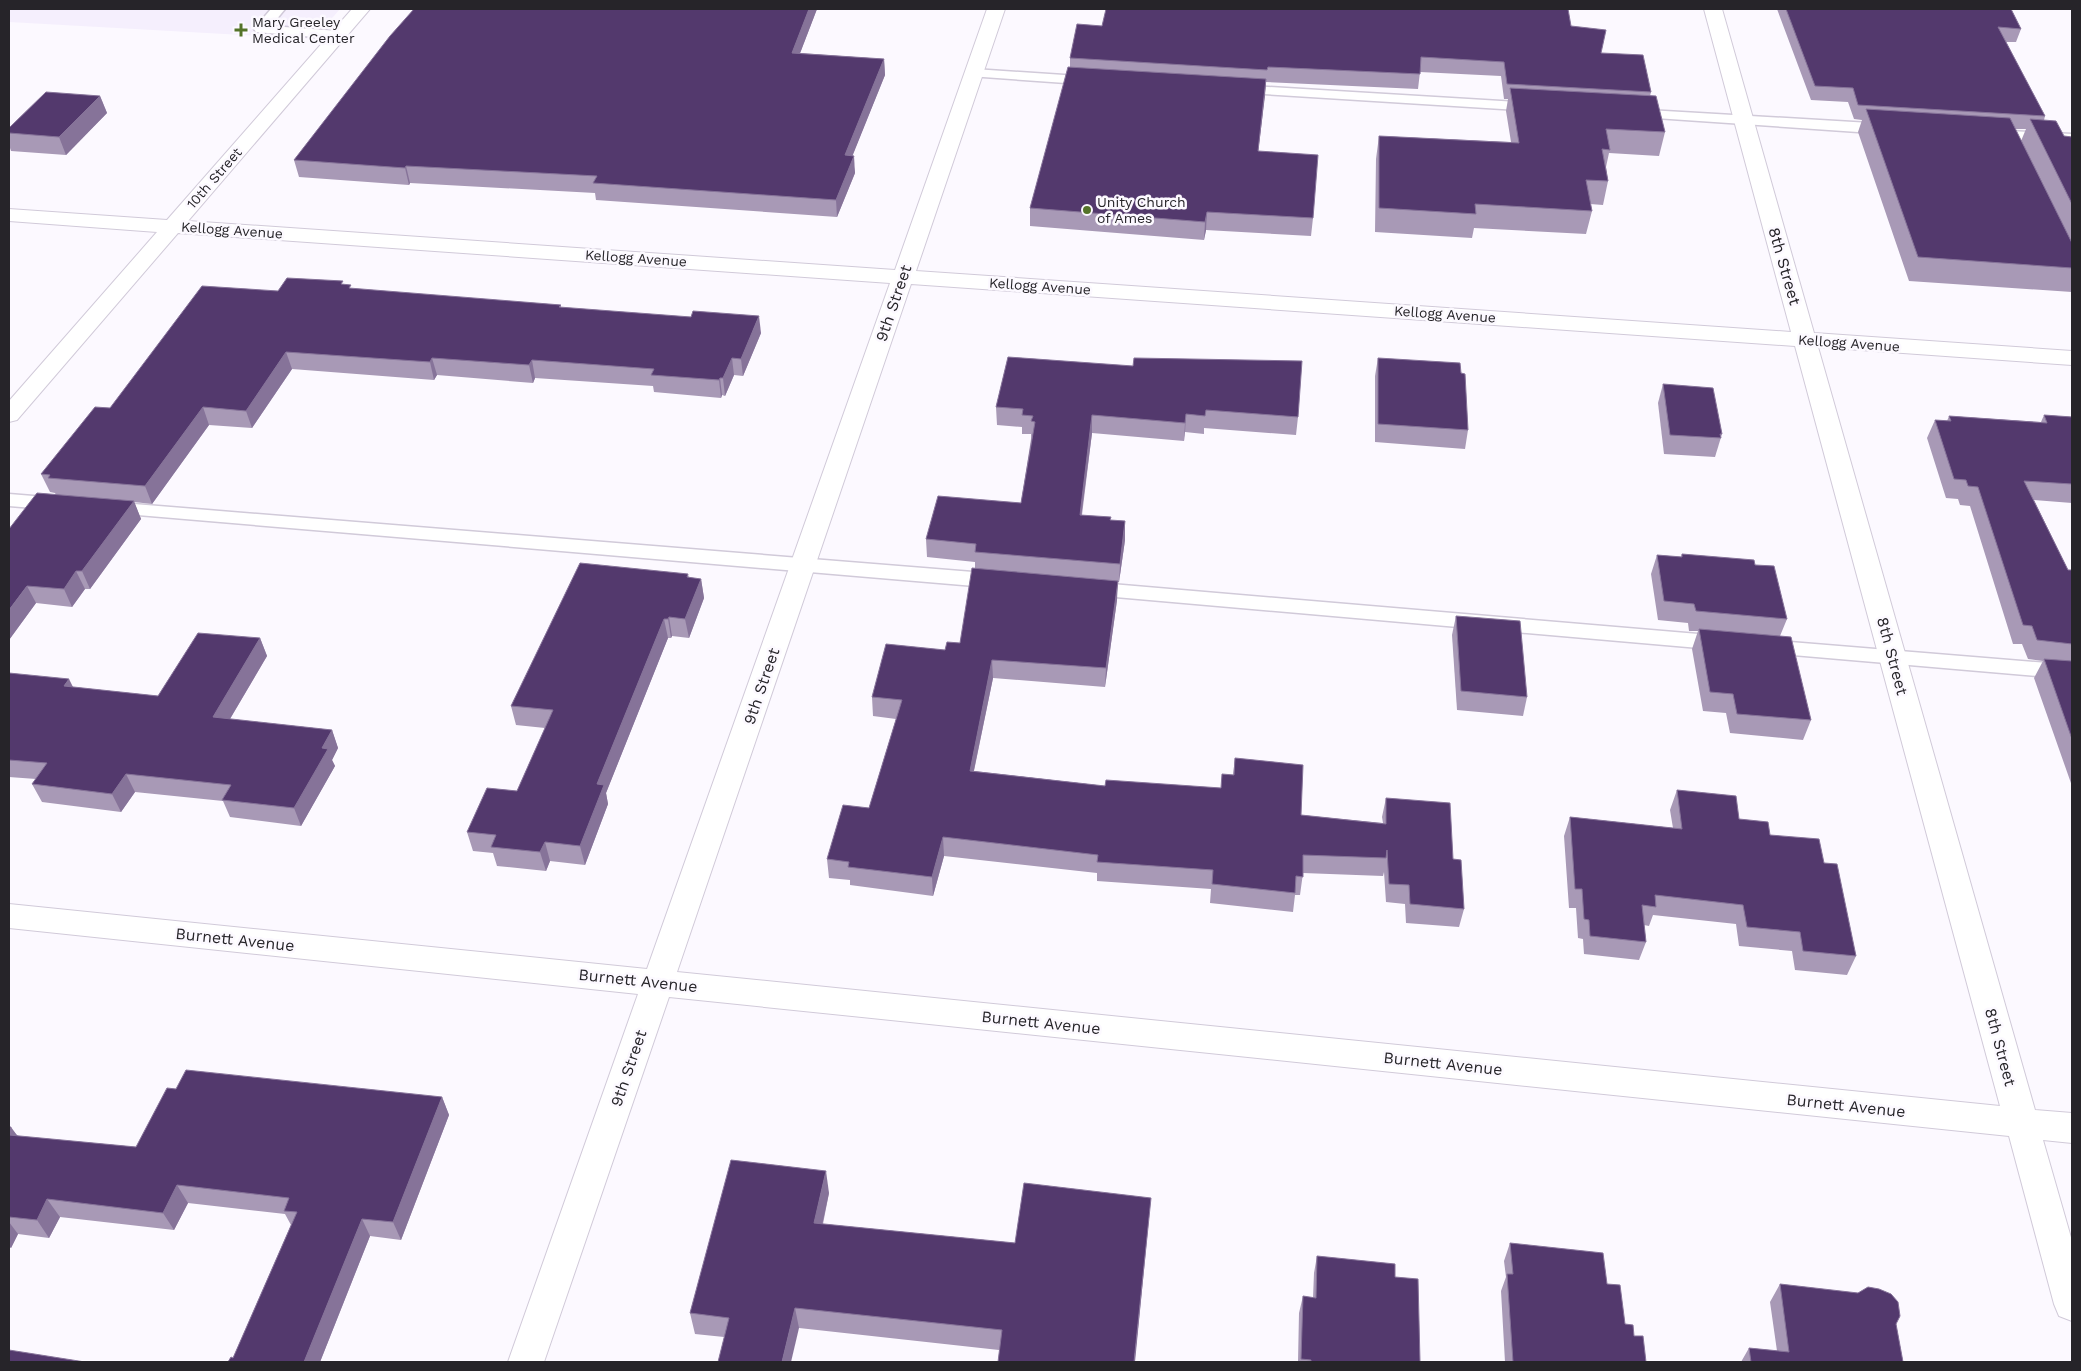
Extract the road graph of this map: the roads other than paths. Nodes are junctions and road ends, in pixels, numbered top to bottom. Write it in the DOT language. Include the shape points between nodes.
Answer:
graph roads {
  1 [pos="278,9"];
  2 [pos="361,9"];
  3 [pos="996,9"];
  4 [pos="1713,9"];
  5 [pos="338,35"];
  6 [pos="974,74"];
  7 [pos="1105,82"];
  8 [pos="1224,89"];
  9 [pos="1550,108"];
  10 [pos="1619,112"];
  11 [pos="1744,120"];
  12 [pos="1900,130"];
  13 [pos="1978,134"];
  14 [pos="2008,136"];
  15 [pos="2072,139"];
  16 [pos="2016,154"];
  17 [pos="9,215"];
  18 [pos="173,226"];
  19 [pos="903,277"];
  20 [pos="1805,340"];
  21 [pos="2072,358"];
  22 [pos="9,415"];
  23 [pos="9,500"];
  24 [pos="803,564"];
  25 [pos="1015,583"];
  26 [pos="1064,587"];
  27 [pos="1894,658"];
  28 [pos="2072,672"];
  29 [pos="9,916"];
  30 [pos="658,982"];
  31 [pos="2022,1123"];
  32 [pos="2072,1128"];
  33 [pos="2072,1304"];
  34 [pos="526,1362"];
  1 -- 5 [label="lane" via="261,29"];
  2 -- 5 [label="street, 10th Street"];
  3 -- 6 [label="street, 9th Street"];
  4 -- 11 [label="street, 8th Street"];
  5 -- 18 [label="street, 10th Street"];
  6 -- 7 [label="lane"];
  6 -- 19 [label="street, 9th Street"];
  8 -- 9 [label="lane"];
  10 -- 11 [label="lane"];
  11 -- 12 [label="lane"];
  11 -- 20 [label="street, 8th Street"];
  13 -- 14 [label="lane"];
  14 -- 15 [label="lane"];
  14 -- 16 [label="lane"];
  17 -- 18 [label="street, Kellogg Avenue"];
  18 -- 19 [label="street, Kellogg Avenue"];
  18 -- 22 [label="street, 10th Street"];
  19 -- 20 [label="street, Kellogg Avenue"];
  19 -- 24 [label="street, 9th Street"];
  20 -- 21 [label="street, Kellogg Avenue"];
  20 -- 27 [label="street, 8th Street"];
  23 -- 24 [label="lane"];
  24 -- 25 [label="lane"];
  24 -- 30 [label="street, 9th Street"];
  26 -- 27 [label="lane"];
  27 -- 28 [label="lane"];
  27 -- 31 [label="street, 8th Street"];
  29 -- 30 [label="street, Burnett Avenue"];
  30 -- 31 [label="street, Burnett Avenue"];
  30 -- 34 [label="street, 9th Street"];
  31 -- 32 [label="street, Burnett Avenue"];
  31 -- 33 [label="street, 8th Street"];
}
